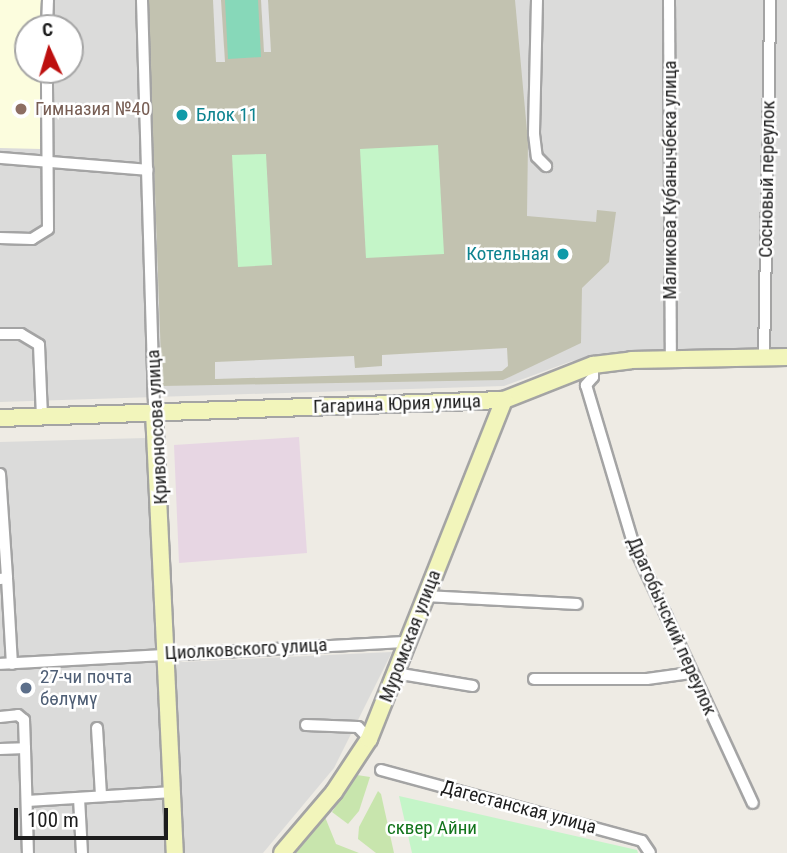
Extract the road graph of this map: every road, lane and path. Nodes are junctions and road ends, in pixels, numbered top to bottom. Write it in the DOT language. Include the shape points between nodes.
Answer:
graph roads {
  1 [pos="142,0"];
  2 [pos="537,0"];
  3 [pos="669,0"];
  4 [pos="770,0"];
  5 [pos="47,84"];
  6 [pos="0,158"];
  7 [pos="46,159"];
  8 [pos="546,166"];
  9 [pos="148,170"];
  10 [pos="0,238"];
  11 [pos="0,334"];
  12 [pos="764,358"];
  13 [pos="787,358"];
  14 [pos="671,359"];
  15 [pos="593,365"];
  16 [pos="504,400"];
  17 [pos="154,412"];
  18 [pos="43,417"];
  19 [pos="0,418"];
  20 [pos="0,478"];
  21 [pos="3,578"];
  22 [pos="425,596"];
  23 [pos="577,604"];
  24 [pos="5,619"];
  25 [pos="408,642"];
  26 [pos="167,652"];
  27 [pos="6,664"];
  28 [pos="395,673"];
  29 [pos="691,673"];
  30 [pos="534,679"];
  31 [pos="473,686"];
  32 [pos="0,717"];
  33 [pos="306,725"];
  34 [pos="97,728"];
  35 [pos="369,739"];
  36 [pos="25,748"];
  37 [pos="0,749"];
  38 [pos="381,770"];
  39 [pos="173,792"];
  40 [pos="101,796"];
  41 [pos="79,798"];
  42 [pos="26,801"];
  43 [pos="753,803"];
  44 [pos="28,853"];
  45 [pos="82,853"];
  46 [pos="175,853"];
  47 [pos="282,853"];
  48 [pos="650,853"];
  1 -- 9 [label="street, Кривоносова улица"];
  2 -- 8 [label="street" via="534,134 537,157"];
  3 -- 14 [label="street, Маликова Кубанычбека улица"];
  4 -- 12 [label="street, Сосновый переулок"];
  5 -- 7 [label="street"];
  6 -- 7 [label="street"];
  7 -- 9 [label="street"];
  7 -- 10 [label="street" via="48,229 32,239"];
  9 -- 17 [label="street, Кривоносова улица"];
  11 -- 18 [label="street" via="21,334 39,345"];
  12 -- 13 [label="main road, Гагарина Юрия улица"];
  12 -- 14 [label="main road, Гагарина Юрия улица"];
  14 -- 15 [label="main road, Гагарина Юрия улица"];
  15 -- 16 [label="main road, Гагарина Юрия улица"];
  15 -- 29 [label="street, Драгобычский переулок" via="593,377 586,385 634,546"];
  16 -- 17 [label="main road, Гагарина Юрия улица"];
  16 -- 22 [label="main road, Муромская улица"];
  17 -- 18 [label="main road, Гагарина Юрия улица"];
  17 -- 26 [label="main road, Кривоносова улица"];
  18 -- 19 [label="main road, Гагарина Юрия улица"];
  20 -- 21 [label="street"];
  21 -- 24 [label="street"];
  22 -- 23 [label="street"];
  22 -- 25 [label="main road, Муромская улица"];
  24 -- 27 [label="street"];
  25 -- 26 [label="street, Циолковского улица"];
  25 -- 28 [label="main road, Муромская улица"];
  26 -- 27 [label="street, Циолковского улица"];
  26 -- 39 [label="main road, Кривоносова улица"];
  28 -- 31 [label="street"];
  28 -- 35 [label="main road, Муромская улица"];
  29 -- 30 [label="street" via="648,679"];
  29 -- 43 [label="street, Драгобычский переулок"];
  32 -- 36 [label="street" via="24,720"];
  33 -- 35 [label="street" via="358,727"];
  34 -- 40 [label="street"];
  35 -- 47 [label="main road, Муромская улица" via="334,792"];
  36 -- 37 [label="street"];
  36 -- 42 [label="street"];
  38 -- 48 [label="street, Дагестанская улица" via="642,841"];
  39 -- 40 [label="street"];
  39 -- 46 [label="main road, Кривоносова улица"];
  40 -- 41 [label="street"];
  41 -- 42 [label="street"];
  41 -- 45 [label="street"];
  42 -- 44 [label="street"];
}
